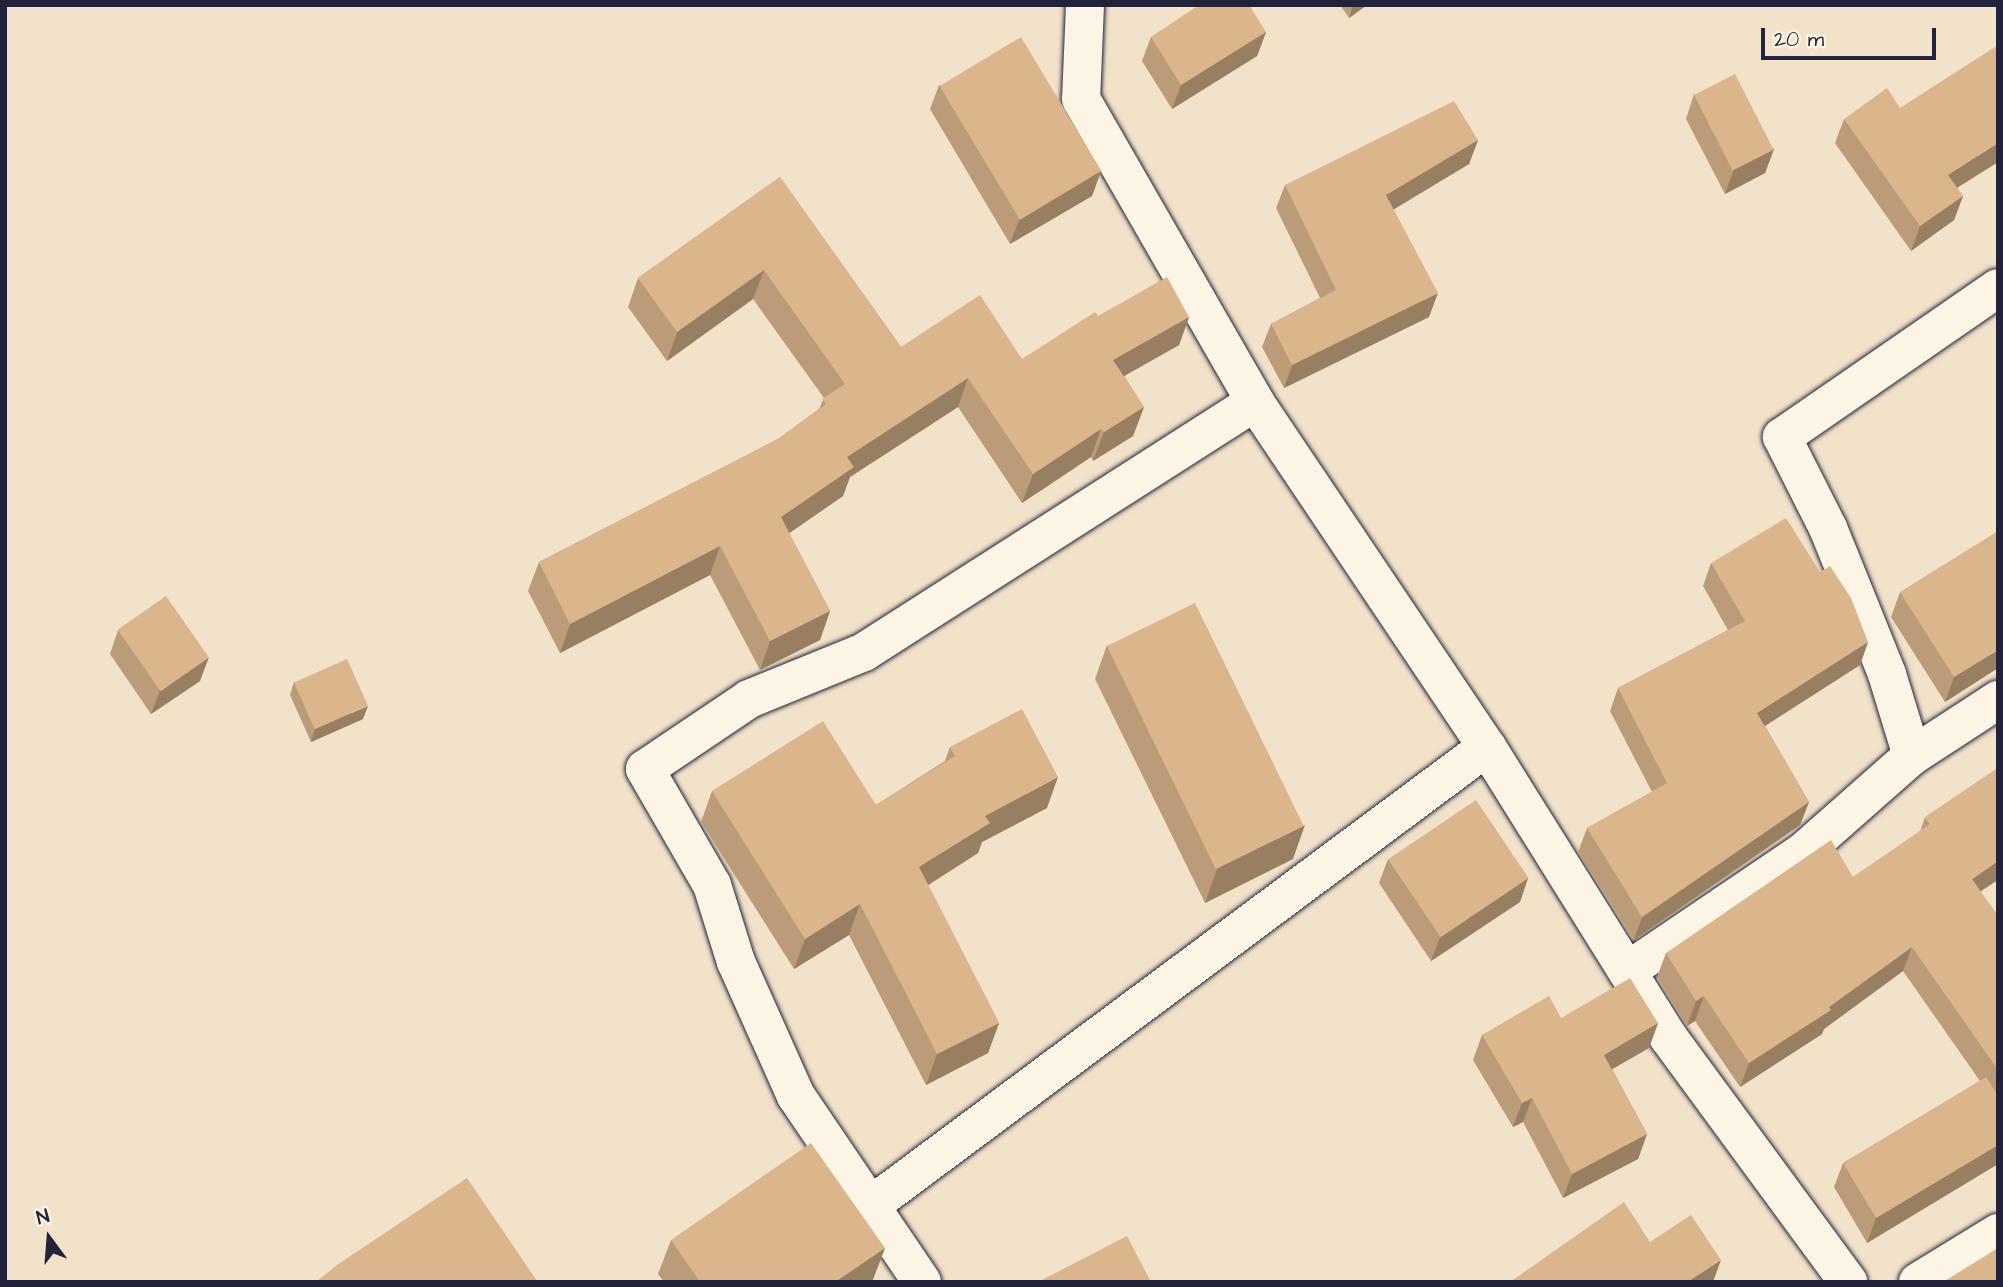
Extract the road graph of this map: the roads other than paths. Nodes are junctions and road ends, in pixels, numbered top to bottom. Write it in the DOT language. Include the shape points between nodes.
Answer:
graph roads {
  1 [pos="1085,5"];
  2 [pos="1998,288"];
  3 [pos="1255,402"];
  4 [pos="1998,700"];
  5 [pos="1487,747"];
  6 [pos="1912,756"];
  7 [pos="1627,971"];
  8 [pos="870,1206"];
  9 [pos="1998,1233"];
  10 [pos="922,1282"];
  11 [pos="1848,1282"];
  12 [pos="1918,1282"];
  1 -- 3 [label="street" via="1081,99"];
  2 -- 6 [label="street" via="1782,437 1828,528 1887,674"];
  3 -- 5 [label="street"];
  3 -- 8 [label="street" via="864,652 749,699 645,769 712,885 736,962 796,1096"];
  4 -- 6 [label="street"];
  5 -- 7 [label="street"];
  5 -- 8 [label="street"];
  6 -- 7 [label="street" via="1803,852"];
  7 -- 11 [label="street" via="1669,1038"];
  8 -- 10 [label="street"];
  9 -- 12 [label="street"];
}
